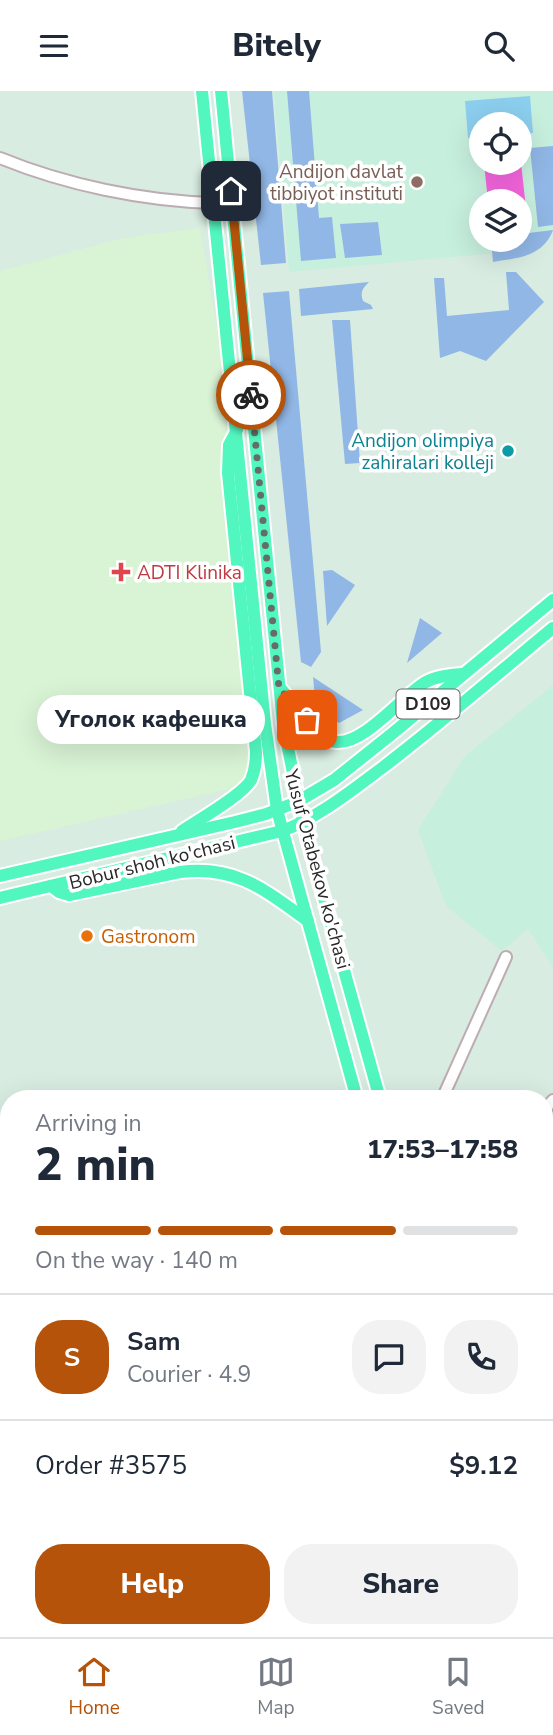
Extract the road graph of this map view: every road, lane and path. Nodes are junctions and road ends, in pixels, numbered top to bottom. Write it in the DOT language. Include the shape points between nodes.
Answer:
graph roads {
  1 [pos="202,91"];
  2 [pos="221,91"];
  3 [pos="0,158"];
  4 [pos="214,203"];
  5 [pos="237,430"];
  6 [pos="553,600"];
  7 [pos="553,628"];
  8 [pos="464,674"];
  9 [pos="279,688"];
  10 [pos="297,802"];
  11 [pos="277,810"];
  12 [pos="303,823"];
  13 [pos="282,831"];
  14 [pos="176,835"];
  15 [pos="0,876"];
  16 [pos="51,886"];
  17 [pos="0,898"];
  18 [pos="308,921"];
  19 [pos="506,957"];
  20 [pos="355,1090"];
  21 [pos="377,1090"];
  22 [pos="446,1090"];
  1 -- 4 [label="main road, Yusuf Otabekov ko'chasi"];
  2 -- 9 [label="main road, Yusuf Otabekov ko'chasi"];
  3 -- 4 [label="street" via="108,190"];
  4 -- 5 [label="main road, Yusuf Otabekov ko'chasi"];
  5 -- 11 [label="main road, Yusuf Otabekov ko'chasi"];
  5 -- 14 [label="main road" via="229,445 228,473 256,767 243,790"];
  6 -- 8 [label="main road, D109"];
  7 -- 12 [label="main road, D109" via="408,748"];
  8 -- 9 [label="main road" via="426,683 365,731 338,743 322,736"];
  8 -- 10 [label="main road, D109" via="334,780"];
  9 -- 10 [label="main road, Yusuf Otabekov ko'chasi"];
  10 -- 11 [label="main road, D109"];
  10 -- 12 [label="main road, Yusuf Otabekov ko'chasi"];
  11 -- 13 [label="main road, Yusuf Otabekov ko'chasi"];
  11 -- 14 [label="main road"];
  12 -- 13 [label="main road, Bobur shoh ko'chasi"];
  12 -- 21 [label="main road, Yusuf Otabekov ko'chasi"];
  13 -- 16 [label="main road, Bobur shoh ko'chasi"];
  13 -- 18 [label="main road, Yusuf Otabekov ko'chasi"];
  14 -- 15 [label="main road"];
  16 -- 17 [label="main road, Bobur shoh ko'chasi"];
  16 -- 18 [label="main road" via="69,895 197,870 252,883"];
  18 -- 20 [label="main road, Yusuf Otabekov ko'chasi"];
  19 -- 22 [label="street"];
}
